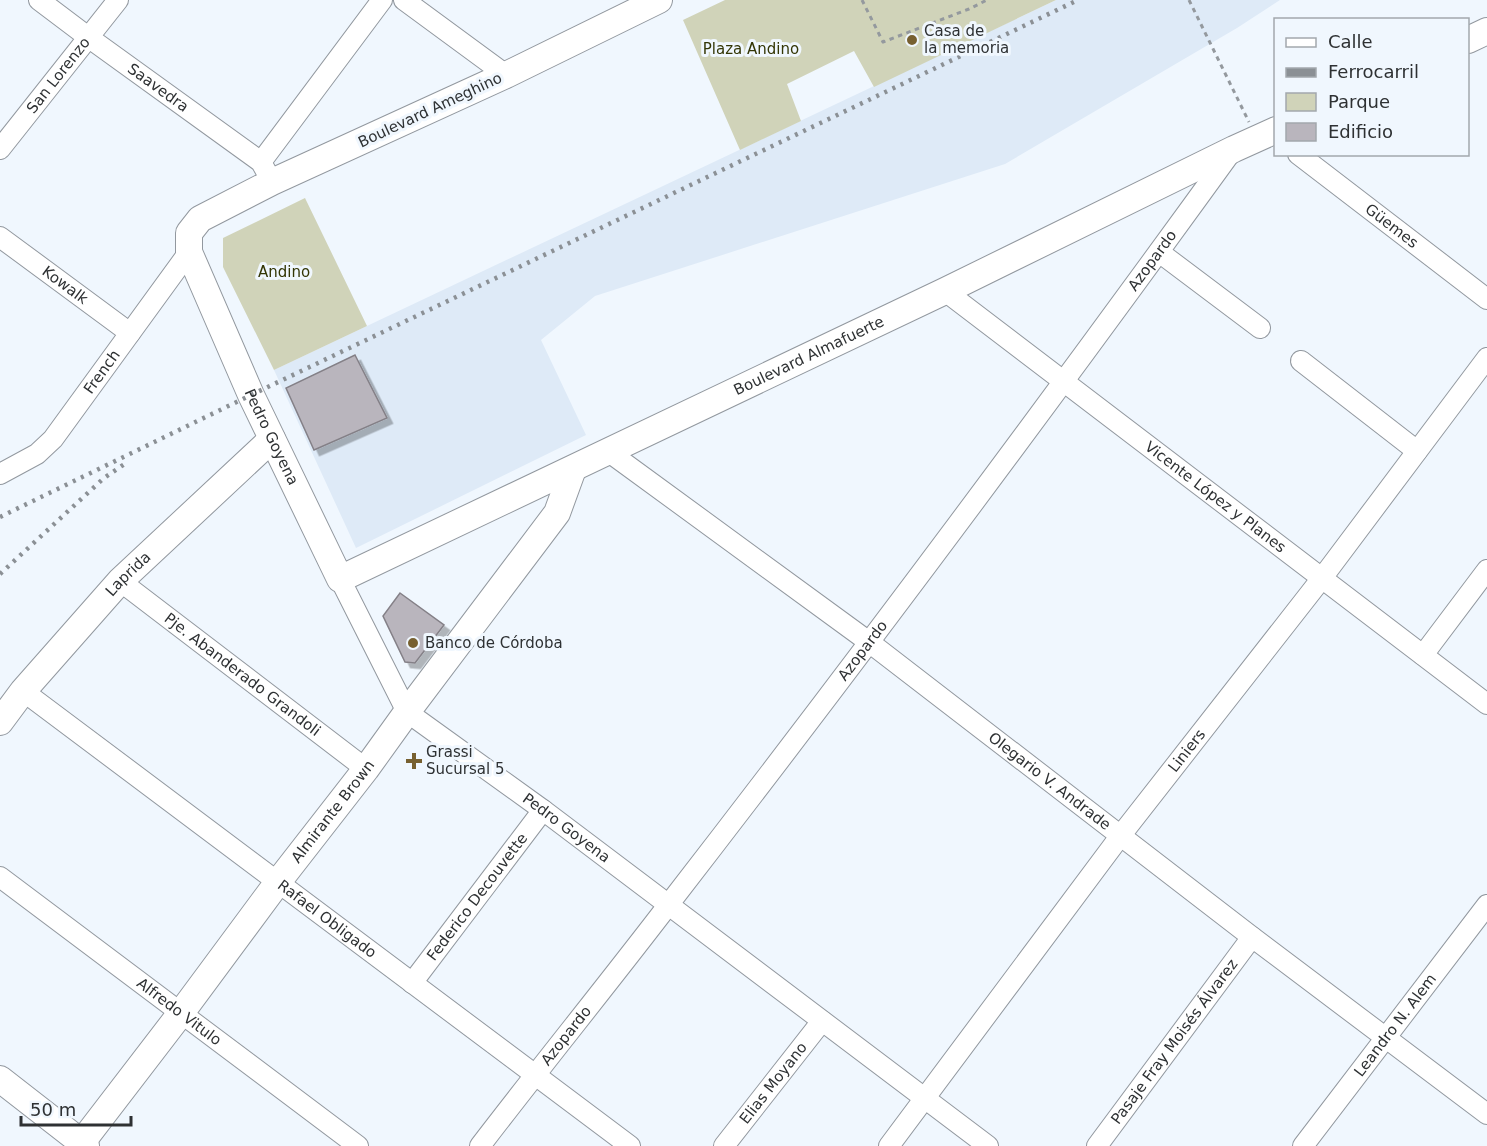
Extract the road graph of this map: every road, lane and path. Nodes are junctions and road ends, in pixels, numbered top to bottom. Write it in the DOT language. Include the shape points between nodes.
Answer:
graph roads {
  1 [pos="39,0"];
  2 [pos="118,0"];
  3 [pos="382,0"];
  4 [pos="404,0"];
  5 [pos="659,0"];
  6 [pos="862,0"];
  7 [pos="987,0"];
  8 [pos="1189,0"];
  9 [pos="1487,31"];
  10 [pos="88,37"];
  11 [pos="1469,39"];
  12 [pos="506,75"];
  13 [pos="1269,135"];
  14 [pos="0,149"];
  15 [pos="1234,149"];
  16 [pos="1301,156"];
  17 [pos="266,172"];
  18 [pos="0,237"];
  19 [pos="189,252"];
  20 [pos="1159,252"];
  21 [pos="945,291"];
  22 [pos="1487,299"];
  23 [pos="1260,328"];
  24 [pos="130,333"];
  25 [pos="1487,358"];
  26 [pos="1301,361"];
  27 [pos="1064,382"];
  28 [pos="272,439"];
  29 [pos="1417,451"];
  30 [pos="609,452"];
  31 [pos="573,469"];
  32 [pos="0,474"];
  33 [pos="1487,570"];
  34 [pos="1322,578"];
  35 [pos="340,579"];
  36 [pos="120,581"];
  37 [pos="868,642"];
  38 [pos="1423,655"];
  39 [pos="23,691"];
  40 [pos="1487,704"];
  41 [pos="407,712"];
  42 [pos="0,722"];
  43 [pos="366,769"];
  44 [pos="543,810"];
  45 [pos="1121,835"];
  46 [pos="0,877"];
  47 [pos="278,882"];
  48 [pos="669,905"];
  49 [pos="1487,905"];
  50 [pos="1252,937"];
  51 [pos="412,983"];
  52 [pos="181,1013"];
  53 [pos="822,1021"];
  54 [pos="1387,1038"];
  55 [pos="535,1075"];
  56 [pos="0,1079"];
  57 [pos="924,1098"];
  58 [pos="1487,1114"];
  59 [pos="83,1145"];
  60 [pos="358,1146"];
  61 [pos="480,1146"];
  62 [pos="630,1146"];
  63 [pos="724,1146"];
  64 [pos="889,1146"];
  65 [pos="988,1146"];
  66 [pos="1097,1146"];
  67 [pos="1304,1146"];
  1 -- 10 [label="street, Saavedra"];
  2 -- 10 [label="street, San Lorenzo"];
  3 -- 17 [label="street"];
  4 -- 12 [label="street"];
  5 -- 12 [label="main road, Boulevard Ameghino"];
  6 -- 7 [label="path" via="883,42"];
  8 -- 13 [label="path" via="1222,68"];
  9 -- 11 [label="main road"];
  10 -- 14 [label="street, San Lorenzo"];
  10 -- 17 [label="street, Saavedra"];
  12 -- 17 [label="main road, Boulevard Ameghino"];
  13 -- 15 [label="main road, Boulevard Almafuerte"];
  15 -- 20 [label="street, Azopardo"];
  15 -- 21 [label="main road, Boulevard Almafuerte"];
  16 -- 22 [label="street, Güemes"];
  17 -- 19 [label="main road, Boulevard Ameghino" via="200,219 189,233"];
  18 -- 24 [label="street, Kowalk"];
  19 -- 24 [label="street, French"];
  19 -- 28 [label="main road, Pedro Goyena"];
  20 -- 23 [label="street"];
  20 -- 27 [label="street, Azopardo"];
  21 -- 27 [label="street, Vicente López y Planes"];
  21 -- 30 [label="main road, Boulevard Almafuerte"];
  24 -- 32 [label="street, French" via="53,439 37,454"];
  25 -- 29 [label="street, Liniers"];
  26 -- 29 [label="street"];
  27 -- 34 [label="street, Vicente López y Planes"];
  27 -- 37 [label="street, Azopardo"];
  28 -- 35 [label="main road, Pedro Goyena"];
  28 -- 36 [label="main road, Laprida"];
  29 -- 34 [label="street, Liniers"];
  30 -- 31 [label="main road, Boulevard Almafuerte"];
  30 -- 37 [label="street, Olegario V. Andrade"];
  31 -- 35 [label="main road, Boulevard Almafuerte"];
  31 -- 41 [label="main road, Almirante Brown" via="557,513"];
  33 -- 38 [label="street"];
  34 -- 38 [label="street, Vicente López y Planes"];
  34 -- 45 [label="street, Liniers"];
  35 -- 41 [label="street, Pedro Goyena"];
  36 -- 39 [label="main road, Laprida"];
  36 -- 43 [label="street, Pje. Abanderado Grandoli"];
  37 -- 45 [label="street, Olegario V. Andrade"];
  37 -- 48 [label="street, Azopardo"];
  38 -- 40 [label="street, Vicente López y Planes"];
  39 -- 42 [label="main road, Laprida"];
  39 -- 47 [label="street, Rafael Obligado"];
  41 -- 43 [label="main road, Almirante Brown"];
  41 -- 44 [label="street, Pedro Goyena"];
  43 -- 47 [label="main road, Almirante Brown"];
  44 -- 48 [label="street, Pedro Goyena"];
  44 -- 51 [label="street, Federico Decouvette"];
  45 -- 50 [label="street, Olegario V. Andrade"];
  45 -- 57 [label="street, Liniers"];
  46 -- 52 [label="street, Alfredo Vitulo"];
  47 -- 51 [label="street, Rafael Obligado"];
  47 -- 52 [label="main road, Almirante Brown"];
  48 -- 53 [label="street, Pedro Goyena"];
  48 -- 55 [label="street, Azopardo"];
  49 -- 54 [label="street, Leandro N. Alem"];
  50 -- 54 [label="street, Olegario V. Andrade"];
  50 -- 66 [label="street, Pasaje Fray Moisés Álvarez"];
  51 -- 55 [label="street, Rafael Obligado"];
  52 -- 59 [label="main road, Almirante Brown"];
  52 -- 60 [label="street, Alfredo Vitulo"];
  53 -- 57 [label="street, Pedro Goyena"];
  53 -- 63 [label="street, Elias Moyano"];
  54 -- 58 [label="street, Olegario V. Andrade"];
  54 -- 67 [label="street, Leandro N. Alem"];
  55 -- 61 [label="street, Azopardo"];
  55 -- 62 [label="street, Rafael Obligado"];
  56 -- 59 [label="main road"];
  57 -- 64 [label="street, Liniers"];
  57 -- 65 [label="street, Pedro Goyena"];
}
